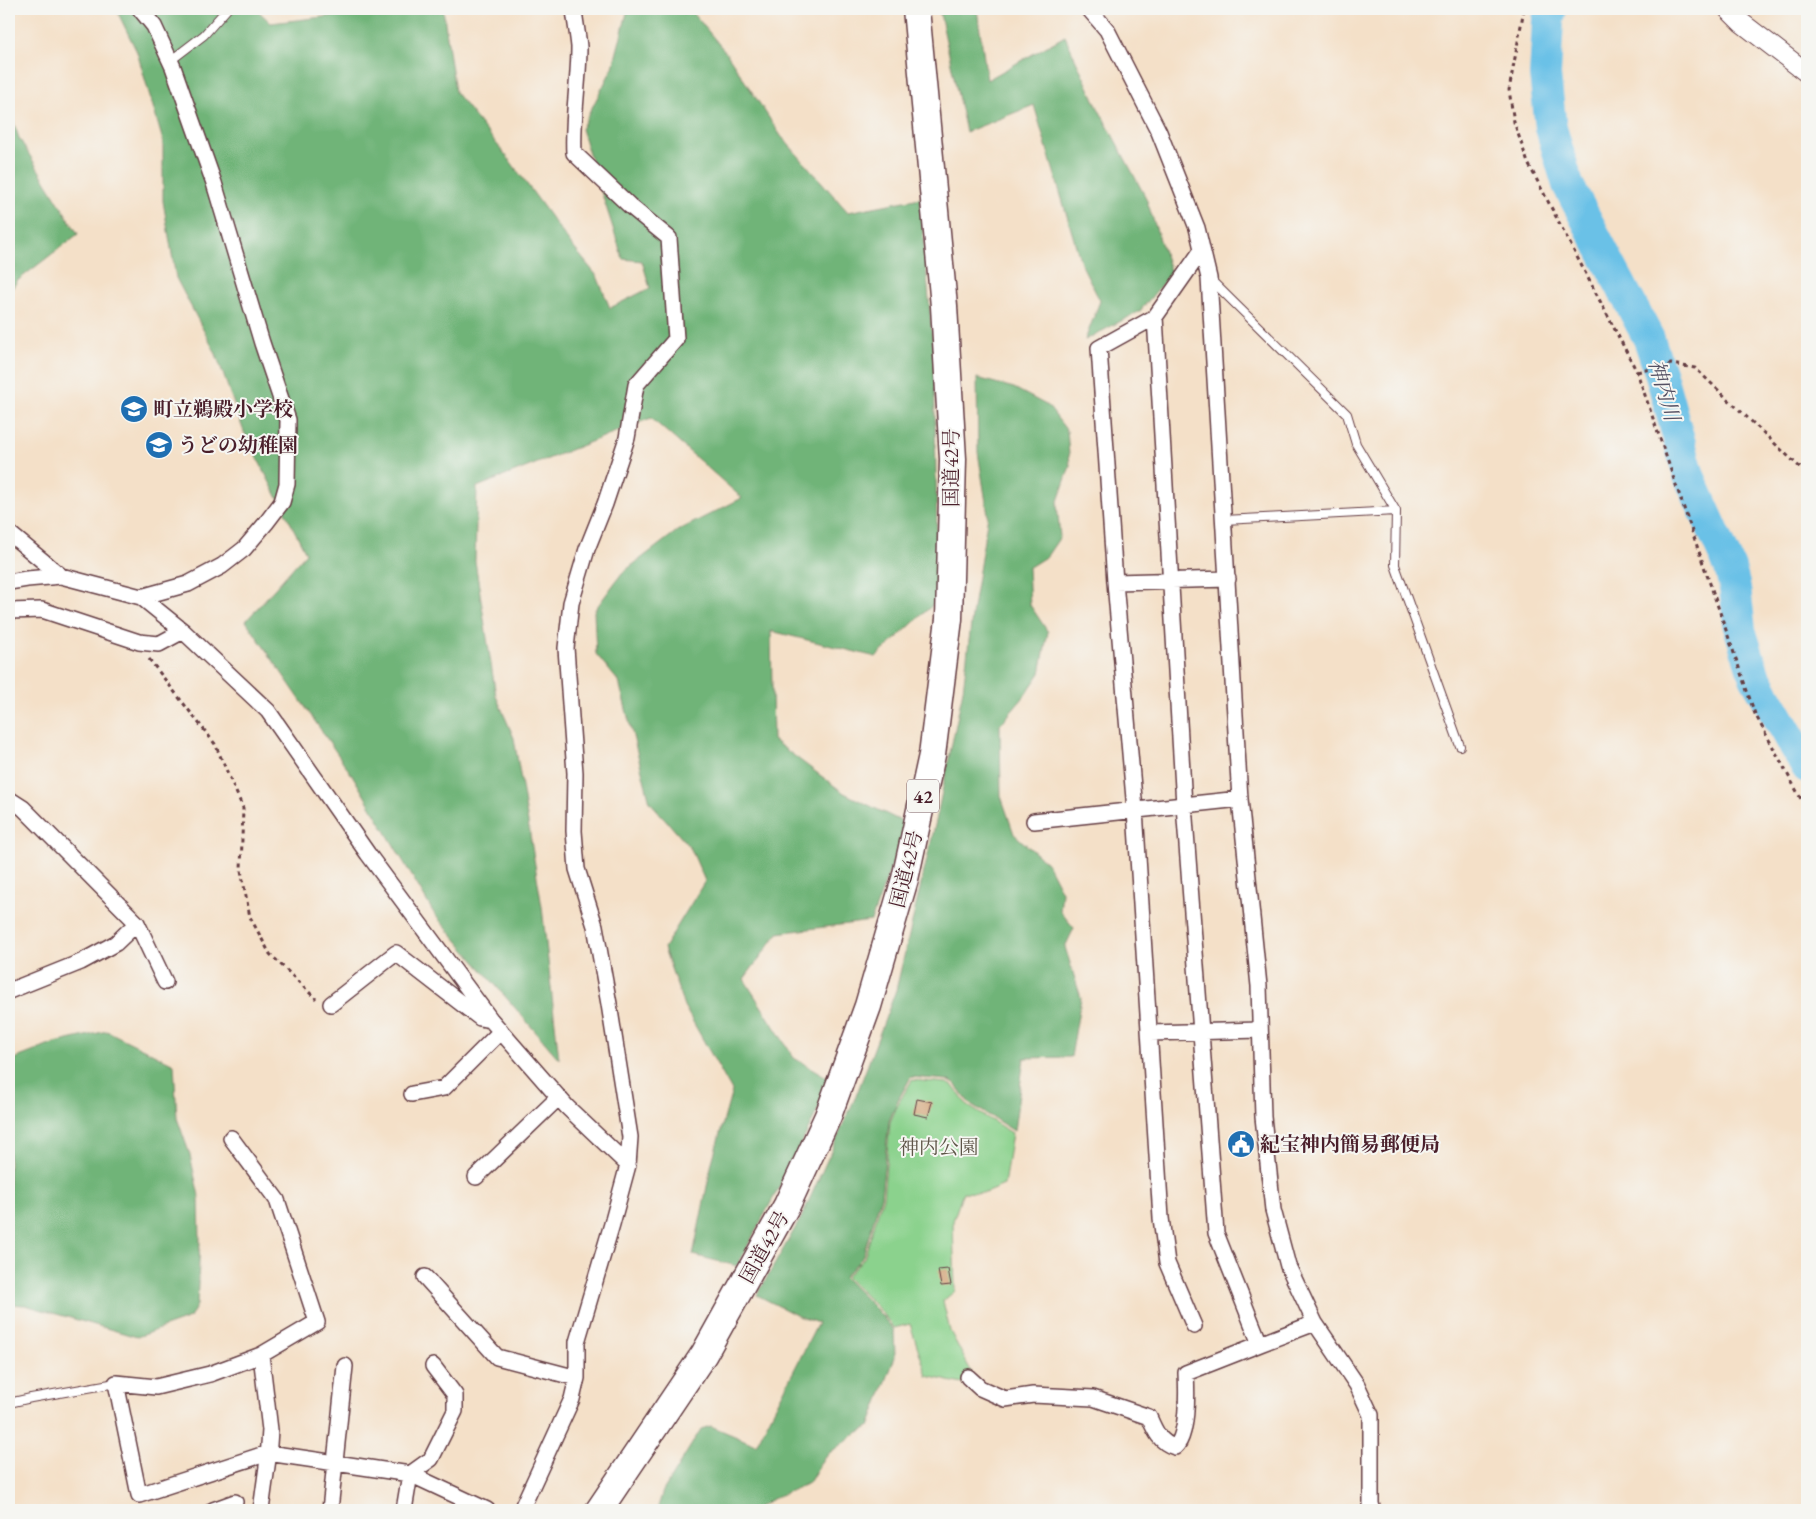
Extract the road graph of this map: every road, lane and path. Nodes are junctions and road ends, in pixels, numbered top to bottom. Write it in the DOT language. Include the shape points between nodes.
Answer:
graph roads {
  1 [pos="140,9"];
  2 [pos="227,9"];
  3 [pos="574,9"];
  4 [pos="916,9"];
  5 [pos="1089,9"];
  6 [pos="1524,9"];
  7 [pos="1728,9"];
  8 [pos="170,61"];
  9 [pos="1807,73"];
  10 [pos="1202,250"];
  11 [pos="1209,278"];
  12 [pos="1155,317"];
  13 [pos="1638,372"];
  14 [pos="1807,474"];
  15 [pos="1396,511"];
  16 [pos="1224,520"];
  17 [pos="9,533"];
  18 [pos="61,576"];
  19 [pos="1228,579"];
  20 [pos="1170,581"];
  21 [pos="9,582"];
  22 [pos="1115,582"];
  23 [pos="141,597"];
  24 [pos="9,611"];
  25 [pos="183,631"];
  26 [pos="135,641"];
  27 [pos="1460,746"];
  28 [pos="1240,798"];
  29 [pos="9,799"];
  30 [pos="1184,805"];
  31 [pos="1135,810"];
  32 [pos="1807,810"];
  33 [pos="1034,822"];
  34 [pos="138,923"];
  35 [pos="165,982"];
  36 [pos="9,991"];
  37 [pos="324,1002"];
  38 [pos="496,1025"];
  39 [pos="1260,1030"];
  40 [pos="1200,1032"];
  41 [pos="1150,1033"];
  42 [pos="412,1094"];
  43 [pos="559,1098"];
  44 [pos="231,1138"];
  45 [pos="628,1165"];
  46 [pos="476,1177"];
  47 [pos="425,1277"];
  48 [pos="1315,1322"];
  49 [pos="1194,1326"];
  50 [pos="1260,1344"];
  51 [pos="260,1355"];
  52 [pos="345,1366"];
  53 [pos="433,1366"];
  54 [pos="968,1377"];
  55 [pos="577,1378"];
  56 [pos="116,1383"];
  57 [pos="9,1403"];
  58 [pos="268,1453"];
  59 [pos="335,1463"];
  60 [pos="410,1474"];
  61 [pos="235,1502"];
  62 [pos="213,1510"];
  63 [pos="261,1510"];
  64 [pos="330,1510"];
  65 [pos="404,1510"];
  66 [pos="487,1510"];
  67 [pos="521,1510"];
  68 [pos="599,1510"];
  69 [pos="1373,1510"];
  1 -- 8 [label="street" via="154,26"];
  2 -- 8 [label="lane" via="204,35"];
  3 -- 45 [label="street" via="579,46 574,152 669,238 676,339 636,385 627,438 570,603 566,648 576,773 574,831 577,869 595,926 609,1004 630,1137"];
  4 -- 68 [label="highway, 国道42号 / 42" via="944,306 954,459 949,619 932,754 905,879 868,1006 828,1116 788,1205 704,1354"];
  5 -- 10 [label="street" via="1108,30 1159,132 1197,228"];
  6 -- 13 [label="path" via="1509,90 1514,122 1528,163"];
  7 -- 9 [label="street"];
  8 -- 23 [label="street" via="214,183 288,420 287,484 282,502 244,549 222,566 188,584"];
  10 -- 11 [label="street"];
  10 -- 12 [label="street"];
  11 -- 15 [label="lane" via="1347,414 1356,444"];
  11 -- 16 [label="street"];
  12 -- 20 [label="street"];
  12 -- 22 [label="street" via="1099,348"];
  13 -- 14 [label="path" via="1671,364 1695,368"];
  13 -- 32 [label="path" via="1755,714"];
  15 -- 16 [label="lane"];
  15 -- 27 [label="lane" via="1395,565"];
  16 -- 19 [label="street"];
  17 -- 18 [label="street"];
  18 -- 21 [label="street"];
  18 -- 23 [label="street"];
  19 -- 20 [label="street"];
  19 -- 28 [label="street"];
  20 -- 22 [label="street"];
  20 -- 30 [label="street"];
  22 -- 31 [label="street"];
  23 -- 25 [label="street"];
  24 -- 26 [label="street" via="42,610"];
  25 -- 26 [label="street" via="160,644"];
  25 -- 38 [label="street" via="268,710 368,854"];
  26 -- 37 [label="path" via="215,744 243,808 241,870 250,917 270,954"];
  28 -- 30 [label="street"];
  28 -- 39 [label="street" via="1259,986"];
  29 -- 34 [label="street" via="23,808"];
  30 -- 31 [label="street"];
  30 -- 40 [label="street"];
  31 -- 33 [label="street"];
  31 -- 41 [label="street"];
  34 -- 35 [label="street"];
  34 -- 36 [label="street" via="116,943 81,962"];
  37 -- 38 [label="street" via="396,953 480,1018"];
  38 -- 42 [label="street" via="444,1088"];
  38 -- 43 [label="street"];
  39 -- 40 [label="street"];
  39 -- 48 [label="street" via="1263,1117 1273,1210 1288,1266"];
  40 -- 41 [label="street"];
  40 -- 50 [label="street" via="1216,1233"];
  41 -- 49 [label="street" via="1167,1263"];
  43 -- 45 [label="street"];
  43 -- 46 [label="street"];
  44 -- 51 [label="street" via="277,1200 318,1322"];
  45 -- 55 [label="street" via="577,1342"];
  47 -- 55 [label="street" via="497,1357"];
  48 -- 50 [label="street"];
  48 -- 69 [label="street" via="1357,1385 1371,1415"];
  50 -- 54 [label="street" via="1186,1374 1185,1414 1180,1443 1175,1447 1167,1445 1158,1436 1149,1418 1094,1398 1033,1394 1005,1399 980,1388"];
  51 -- 56 [label="street" via="210,1374 156,1387"];
  51 -- 58 [label="street" via="270,1430"];
  52 -- 59 [label="street"];
  53 -- 60 [label="street" via="455,1394 455,1411 431,1459"];
  55 -- 67 [label="street" via="572,1398"];
  56 -- 57 [label="lane"];
  56 -- 58 [label="street" via="139,1495"];
  58 -- 59 [label="street"];
  58 -- 63 [label="street"];
  59 -- 60 [label="street"];
  59 -- 64 [label="street"];
  60 -- 65 [label="street"];
  60 -- 66 [label="street"];
  61 -- 62 [label="street"];
}
